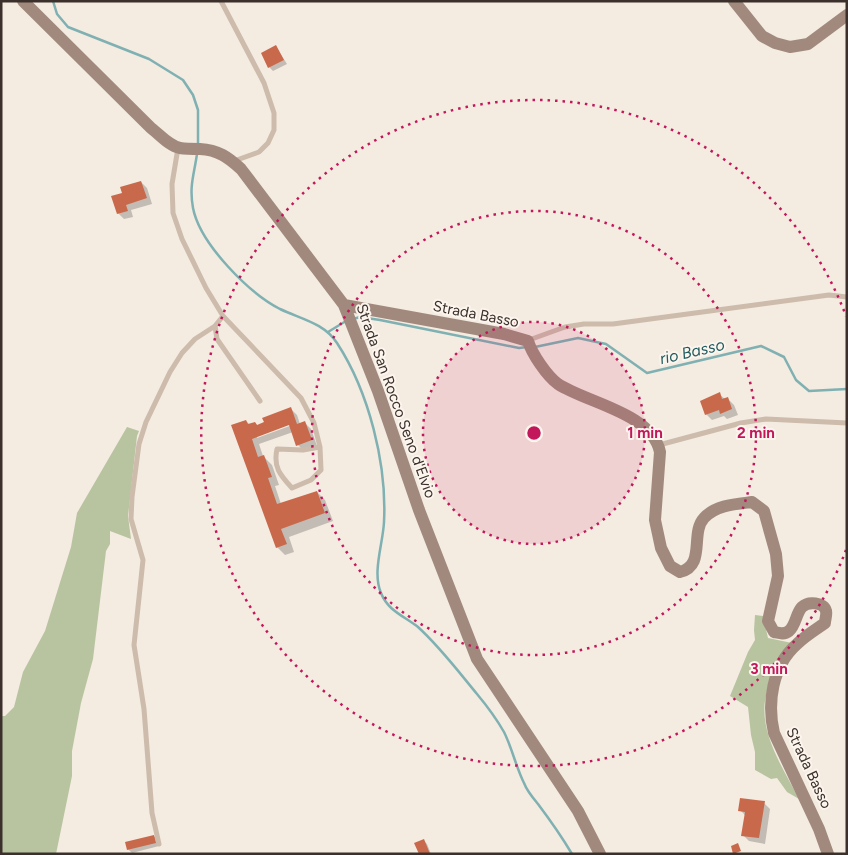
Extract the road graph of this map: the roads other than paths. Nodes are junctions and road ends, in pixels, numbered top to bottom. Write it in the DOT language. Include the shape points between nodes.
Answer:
graph roads {
  1 [pos="23,1"];
  2 [pos="222,1"];
  3 [pos="734,1"];
  4 [pos="847,15"];
  5 [pos="182,148"];
  6 [pos="231,159"];
  7 [pos="847,296"];
  8 [pos="348,315"];
  9 [pos="222,316"];
  10 [pos="215,326"];
  11 [pos="530,346"];
  12 [pos="260,402"];
  13 [pos="847,423"];
  14 [pos="658,445"];
  15 [pos="320,447"];
  16 [pos="159,844"];
  17 [pos="600,854"];
  18 [pos="828,854"];
  1 -- 5 [label="street" via="151,128"];
  2 -- 6 [label="lane" via="264,83 274,113 274,130 268,143 259,152"];
  3 -- 4 [label="street" via="762,36 790,47 808,44"];
  5 -- 6 [label="street" via="212,150"];
  5 -- 9 [label="lane" via="172,184 173,213 186,247"];
  6 -- 8 [label="street, Strada San Rocco Seno d'Elvio"];
  7 -- 11 [label="lane" via="829,295 613,324 584,324 565,327"];
  8 -- 11 [label="street, Strada Basso" via="504,334"];
  8 -- 17 [label="street, Strada San Rocco Seno d'Elvio" via="477,659 578,810"];
  9 -- 10 [label="lane"];
  9 -- 15 [label="lane" via="301,398 314,423"];
  10 -- 12 [label="lane" via="217,339"];
  10 -- 16 [label="lane" via="195,339 170,372 139,444 132,497 132,520 143,560 134,645 144,709 152,813"];
  11 -- 14 [label="street" via="557,384 628,417 644,427"];
  13 -- 14 [label="lane" via="766,419"];
  14 -- 18 [label="street, Strada Basso" via="655,520 661,548 670,566 680,572 694,563 698,528 709,513 730,504 752,502 764,511 776,554 778,576 768,622 774,632 783,634 790,630 808,603 824,607 825,623 796,645 782,661 772,690 770,718"];
  15 -- 15 [label="lane" via="320,470 311,480 292,488 274,461 277,449"];
}
